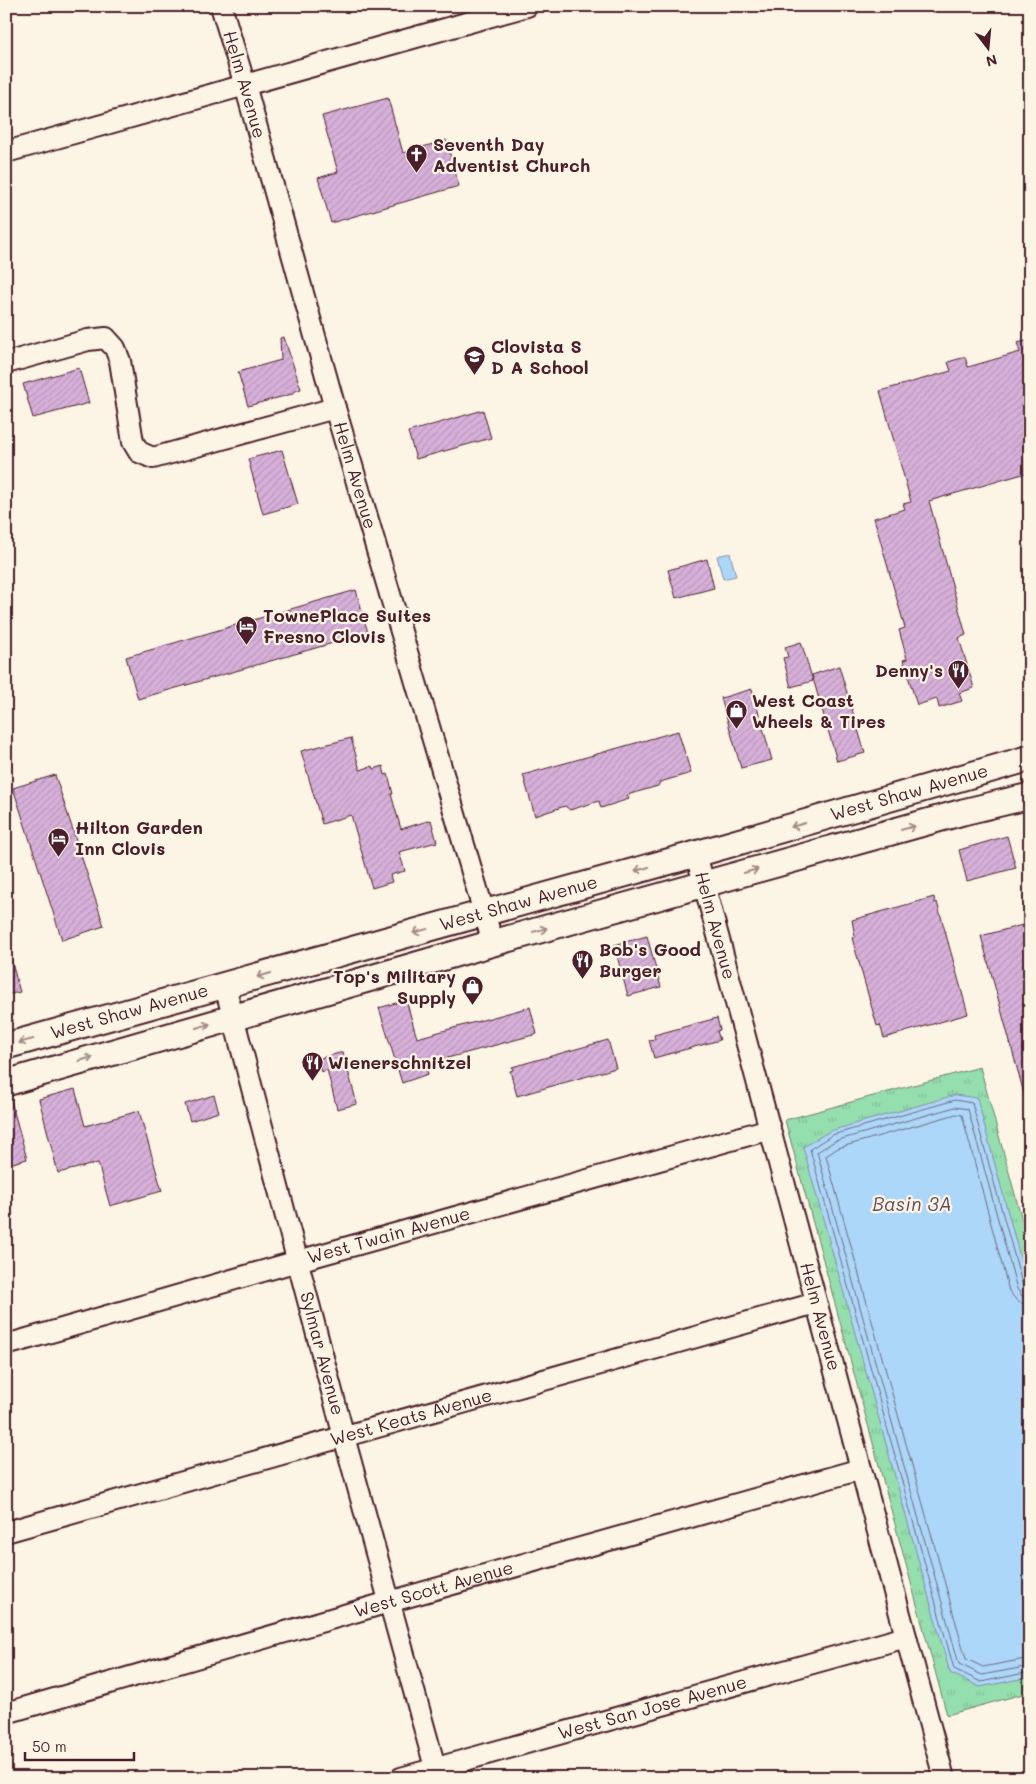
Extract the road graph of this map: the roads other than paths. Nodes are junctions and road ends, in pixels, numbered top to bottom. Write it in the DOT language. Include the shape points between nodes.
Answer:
graph roads {
  1 [pos="221,6"];
  2 [pos="527,6"];
  3 [pos="245,85"];
  4 [pos="6,152"];
  5 [pos="6,363"];
  6 [pos="335,408"];
  7 [pos="1030,758"];
  8 [pos="1030,796"];
  9 [pos="696,854"];
  10 [pos="704,884"];
  11 [pos="484,913"];
  12 [pos="493,943"];
  13 [pos="225,986"];
  14 [pos="233,1018"];
  15 [pos="6,1046"];
  16 [pos="6,1083"];
  17 [pos="770,1129"];
  18 [pos="298,1261"];
  19 [pos="816,1303"];
  20 [pos="6,1345"];
  21 [pos="344,1437"];
  22 [pos="861,1469"];
  23 [pos="6,1532"];
  24 [pos="390,1602"];
  25 [pos="906,1637"];
  26 [pos="6,1714"];
  27 [pos="436,1773"];
  28 [pos="401,1778"];
  29 [pos="944,1778"];
  1 -- 3 [label="street, Helm Avenue"];
  2 -- 3 [label="street"];
  3 -- 4 [label="street"];
  3 -- 6 [label="street, Helm Avenue"];
  5 -- 6 [label="street" via="106,338 120,361 133,442 139,452 153,458"];
  6 -- 11 [label="street, Helm Avenue"];
  7 -- 9 [label="main road, West Shaw Avenue, one-way"];
  10 -- 8 [label="main road, West Shaw Avenue, one-way"];
  9 -- 10 [label="street, Helm Avenue"];
  9 -- 11 [label="main road, West Shaw Avenue, one-way"];
  12 -- 10 [label="main road, West Shaw Avenue, one-way"];
  10 -- 17 [label="street, Helm Avenue"];
  11 -- 12 [label="street, Helm Avenue"];
  11 -- 13 [label="main road, West Shaw Avenue, one-way"];
  12 -- 14 [label="main road, West Shaw Avenue"];
  13 -- 14 [label="street, Sylmar Avenue"];
  13 -- 15 [label="main road, West Shaw Avenue, one-way"];
  16 -- 14 [label="main road, West Shaw Avenue, one-way"];
  14 -- 18 [label="street, Sylmar Avenue"];
  17 -- 18 [label="street, West Twain Avenue"];
  17 -- 19 [label="street, Helm Avenue"];
  18 -- 20 [label="street, West Twain Avenue"];
  18 -- 21 [label="street, Sylmar Avenue"];
  19 -- 21 [label="street, West Keats Avenue"];
  19 -- 22 [label="street, Helm Avenue"];
  21 -- 23 [label="street, West Keats Avenue"];
  21 -- 24 [label="street, Sylmar Avenue"];
  22 -- 24 [label="street, West Scott Avenue"];
  22 -- 25 [label="street, Helm Avenue"];
  24 -- 26 [label="street, West Scott Avenue"];
  24 -- 27 [label="street, Sylmar Avenue"];
  25 -- 27 [label="street, West San Jose Avenue"];
  25 -- 29 [label="street, Helm Avenue"];
  27 -- 28 [label="street, West San Jose Avenue"];
}
